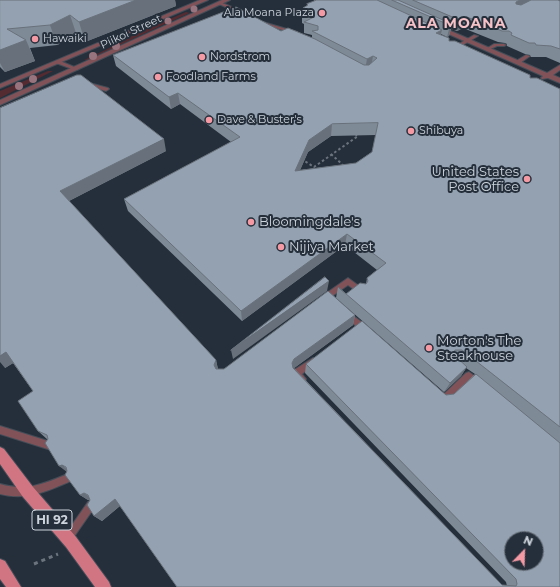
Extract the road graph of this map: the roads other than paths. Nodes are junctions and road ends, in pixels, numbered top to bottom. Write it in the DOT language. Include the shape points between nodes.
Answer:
graph roads {
  1 [pos="205,0"];
  2 [pos="210,0"];
  3 [pos="227,0"];
  4 [pos="220,1"];
  5 [pos="244,14"];
  6 [pos="256,20"];
  7 [pos="262,24"];
  8 [pos="433,25"];
  9 [pos="298,33"];
  10 [pos="476,36"];
  11 [pos="290,37"];
  12 [pos="468,40"];
  13 [pos="451,43"];
  14 [pos="504,45"];
  15 [pos="458,46"];
  16 [pos="465,49"];
  17 [pos="488,49"];
  18 [pos="448,51"];
  19 [pos="528,56"];
  20 [pos="58,62"];
  21 [pos="518,62"];
  22 [pos="560,67"];
  23 [pos="77,69"];
  24 [pos="548,75"];
  25 [pos="560,81"];
  26 [pos="73,83"];
  27 [pos="541,83"];
  28 [pos="0,86"];
  29 [pos="53,87"];
  30 [pos="106,89"];
  31 [pos="22,93"];
  32 [pos="0,103"];
  33 [pos="361,291"];
  34 [pos="315,305"];
  35 [pos="343,311"];
  36 [pos="371,335"];
  37 [pos="321,355"];
  38 [pos="308,385"];
  39 [pos="433,389"];
  40 [pos="487,391"];
  41 [pos="0,430"];
  42 [pos="51,446"];
  43 [pos="0,453"];
  44 [pos="70,477"];
  45 [pos="0,489"];
  46 [pos="28,492"];
  47 [pos="91,505"];
  48 [pos="68,538"];
  49 [pos="0,566"];
  50 [pos="14,587"];
  51 [pos="104,587"];
  1 -- 20 [label="street, Piikoi Street"];
  2 -- 4 [label="street"];
  3 -- 4 [label="street, Piikoi Street"];
  4 -- 5 [label="lane"];
  4 -- 23 [label="street, Piikoi Street"];
  6 -- 7 [label="lane"];
  7 -- 9 [label="lane"];
  7 -- 11 [label="lane"];
  8 -- 12 [label="street"];
  10 -- 12 [label="lane"];
  12 -- 15 [label="lane"];
  12 -- 17 [label="street"];
  13 -- 15 [label="street"];
  14 -- 17 [label="lane" via="495,43"];
  15 -- 16 [label="street"];
  15 -- 18 [label="lane"];
  17 -- 21 [label="street"];
  19 -- 21 [label="lane"];
  20 -- 23 [label="lane"];
  20 -- 28 [label="street, Piikoi Street"];
  21 -- 24 [label="street"];
  22 -- 24 [label="street"];
  23 -- 31 [label="street, Piikoi Street"];
  24 -- 25 [label="street"];
  24 -- 27 [label="street"];
  26 -- 30 [label="street"];
  29 -- 31 [label="street"];
  31 -- 32 [label="street, Piikoi Street"];
  33 -- 34 [label="lane" via="348,281 329,298"];
  35 -- 36 [label="lane" via="357,327"];
  37 -- 38 [label="lane" via="297,373"];
  39 -- 40 [label="lane" via="444,399 466,373"];
  41 -- 42 [label="lane"];
  43 -- 46 [label="main road, HI 92"];
  44 -- 46 [label="lane" via="51,486"];
  45 -- 46 [label="lane" via="9,493"];
  46 -- 48 [label="main road, HI 92"];
  47 -- 48 [label="lane"];
  48 -- 51 [label="main road, HI 92"];
  49 -- 50 [label="main road"];
}
